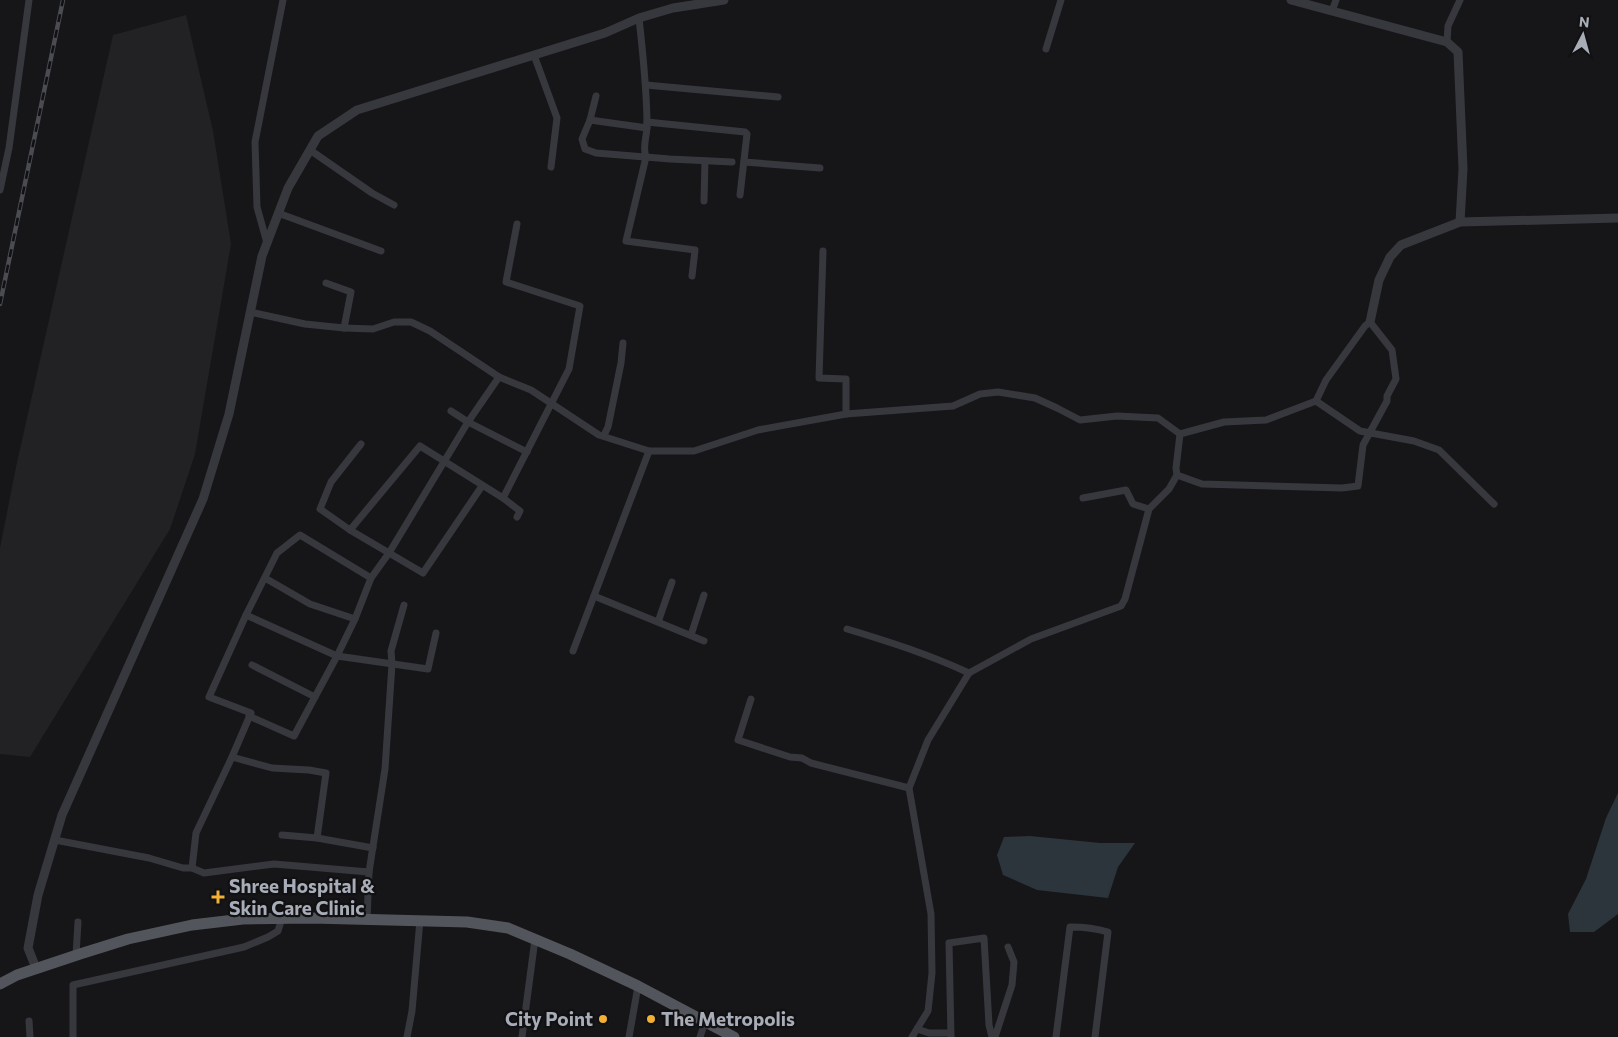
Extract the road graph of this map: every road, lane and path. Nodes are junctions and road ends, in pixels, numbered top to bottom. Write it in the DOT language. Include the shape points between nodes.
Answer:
graph roads {
  1 [pos="29,0"];
  2 [pos="283,0"];
  3 [pos="724,0"];
  4 [pos="1061,0"];
  5 [pos="1291,0"];
  6 [pos="1336,0"];
  7 [pos="1460,0"];
  8 [pos="1332,11"];
  9 [pos="639,18"];
  10 [pos="1447,42"];
  11 [pos="1046,49"];
  12 [pos="534,55"];
  13 [pos="646,85"];
  14 [pos="596,96"];
  15 [pos="778,97"];
  16 [pos="590,120"];
  17 [pos="647,125"];
  18 [pos="310,150"];
  19 [pos="646,157"];
  20 [pos="705,161"];
  21 [pos="732,162"];
  22 [pos="744,162"];
  23 [pos="551,167"];
  24 [pos="820,168"];
  25 [pos="0,190"];
  26 [pos="740,195"];
  27 [pos="704,201"];
  28 [pos="394,205"];
  29 [pos="278,213"];
  30 [pos="1618,218"];
  31 [pos="1460,222"];
  32 [pos="517,224"];
  33 [pos="267,243"];
  34 [pos="381,251"];
  35 [pos="823,251"];
  36 [pos="692,276"];
  37 [pos="326,283"];
  38 [pos="250,312"];
  39 [pos="1370,322"];
  40 [pos="344,328"];
  41 [pos="623,343"];
  42 [pos="499,377"];
  43 [pos="1316,400"];
  44 [pos="552,403"];
  45 [pos="451,411"];
  46 [pos="846,414"];
  47 [pos="468,422"];
  48 [pos="1370,432"];
  49 [pos="1180,434"];
  50 [pos="604,435"];
  51 [pos="361,444"];
  52 [pos="649,451"];
  53 [pos="528,452"];
  54 [pos="444,462"];
  55 [pos="1177,475"];
  56 [pos="482,486"];
  57 [pos="503,498"];
  58 [pos="1083,498"];
  59 [pos="1494,504"];
  60 [pos="1148,509"];
  61 [pos="517,517"];
  62 [pos="350,530"];
  63 [pos="389,553"];
  64 [pos="265,578"];
  65 [pos="371,578"];
  66 [pos="672,582"];
  67 [pos="704,595"];
  68 [pos="594,596"];
  69 [pos="404,605"];
  70 [pos="246,615"];
  71 [pos="355,619"];
  72 [pos="658,622"];
  73 [pos="847,629"];
  74 [pos="436,633"];
  75 [pos="691,635"];
  76 [pos="704,641"];
  77 [pos="573,651"];
  78 [pos="337,656"];
  79 [pos="392,664"];
  80 [pos="252,665"];
  81 [pos="969,673"];
  82 [pos="315,697"];
  83 [pos="751,698"];
  84 [pos="249,716"];
  85 [pos="232,757"];
  86 [pos="909,788"];
  87 [pos="282,835"];
  88 [pos="317,838"];
  89 [pos="55,840"];
  90 [pos="373,848"];
  91 [pos="192,868"];
  92 [pos="369,872"];
  93 [pos="282,918"];
  94 [pos="366,919"];
  95 [pos="420,920"];
  96 [pos="78,922"];
  97 [pos="535,939"];
  98 [pos="1008,947"];
  99 [pos="76,955"];
  100 [pos="36,968"];
  101 [pos="0,984"];
  102 [pos="638,986"];
  103 [pos="0,991"];
  104 [pos="29,1021"];
  105 [pos="705,1022"];
  106 [pos="917,1029"];
  107 [pos="951,1035"];
  108 [pos="30,1037"];
  109 [pos="73,1037"];
  110 [pos="407,1037"];
  111 [pos="522,1037"];
  112 [pos="629,1037"];
  113 [pos="700,1037"];
  114 [pos="734,1037"];
  115 [pos="912,1037"];
  116 [pos="994,1037"];
  117 [pos="1056,1037"];
  118 [pos="1095,1037"];
  1 -- 25 [label="street" via="9,148"];
  2 -- 33 [label="street" via="255,142 257,207"];
  3 -- 9 [label="street" via="673,8"];
  4 -- 11 [label="street"];
  5 -- 8 [label="street"];
  6 -- 8 [label="street"];
  7 -- 10 [label="street" via="1448,26"];
  8 -- 10 [label="street"];
  9 -- 12 [label="street" via="605,33"];
  9 -- 13 [label="street"];
  10 -- 31 [label="street" via="1458,52 1463,169"];
  12 -- 18 [label="street" via="357,110 318,136"];
  12 -- 23 [label="street" via="557,118"];
  13 -- 15 [label="street"];
  13 -- 17 [label="street"];
  14 -- 16 [label="street"];
  16 -- 17 [label="street"];
  16 -- 19 [label="street" via="582,139 585,149 596,153"];
  17 -- 19 [label="street"];
  17 -- 22 [label="street" via="745,132"];
  18 -- 28 [label="street"];
  18 -- 29 [label="street"];
  19 -- 20 [label="street"];
  19 -- 36 [label="street" via="626,241 695,250"];
  20 -- 21 [label="street"];
  20 -- 27 [label="street"];
  22 -- 24 [label="street"];
  22 -- 26 [label="street"];
  29 -- 33 [label="street"];
  29 -- 34 [label="street"];
  30 -- 31 [label="street"];
  31 -- 39 [label="street" via="1401,245 1390,256 1379,280"];
  32 -- 44 [label="street" via="506,282 580,306 569,369"];
  33 -- 38 [label="street"];
  35 -- 46 [label="street" via="819,378 846,380"];
  37 -- 40 [label="street" via="351,292"];
  38 -- 40 [label="street" via="305,324"];
  38 -- 89 [label="street" via="229,414 203,499 62,815"];
  39 -- 43 [label="street" via="1326,380"];
  39 -- 48 [label="street" via="1392,350 1396,379"];
  40 -- 42 [label="street" via="373,330 394,322 411,322"];
  41 -- 50 [label="street"];
  42 -- 44 [label="street"];
  42 -- 47 [label="street"];
  43 -- 48 [label="street" via="1360,431"];
  43 -- 49 [label="street" via="1266,420 1224,422"];
  44 -- 50 [label="street"];
  44 -- 53 [label="street"];
  45 -- 47 [label="street"];
  46 -- 49 [label="street" via="953,406 980,394 998,392 1035,398 1080,420 1118,416 1158,418"];
  46 -- 52 [label="street" via="758,430 694,451"];
  47 -- 53 [label="street"];
  47 -- 54 [label="street"];
  48 -- 55 [label="street" via="1363,445 1358,486 1202,484"];
  48 -- 59 [label="street" via="1439,450"];
  49 -- 55 [label="street"];
  50 -- 52 [label="street"];
  51 -- 62 [label="street" via="331,482 320,509"];
  52 -- 68 [label="street"];
  53 -- 57 [label="street"];
  54 -- 56 [label="street"];
  54 -- 62 [label="street" via="420,446"];
  54 -- 63 [label="street"];
  55 -- 60 [label="street" via="1169,489"];
  56 -- 57 [label="street"];
  56 -- 63 [label="street" via="423,573"];
  57 -- 61 [label="street" via="520,511"];
  58 -- 60 [label="street" via="1126,490 1133,504"];
  60 -- 81 [label="street" via="1121,606 1031,639"];
  62 -- 63 [label="street"];
  63 -- 65 [label="street"];
  64 -- 65 [label="street" via="277,553 300,535"];
  64 -- 70 [label="street"];
  64 -- 71 [label="street" via="310,604"];
  65 -- 71 [label="street"];
  66 -- 72 [label="street"];
  67 -- 75 [label="street"];
  68 -- 72 [label="street"];
  68 -- 77 [label="street"];
  69 -- 79 [label="street" via="392,651"];
  70 -- 78 [label="street"];
  70 -- 84 [label="street" via="209,696 251,713"];
  71 -- 78 [label="street"];
  72 -- 75 [label="street"];
  73 -- 81 [label="street" via="936,658"];
  74 -- 79 [label="street" via="428,669"];
  75 -- 76 [label="street"];
  78 -- 79 [label="street"];
  78 -- 82 [label="street"];
  79 -- 90 [label="street" via="385,769"];
  80 -- 82 [label="street"];
  81 -- 86 [label="street" via="928,740"];
  82 -- 84 [label="street" via="294,736"];
  83 -- 86 [label="street" via="738,740"];
  84 -- 85 [label="street"];
  85 -- 88 [label="street" via="272,768 326,773"];
  85 -- 91 [label="street" via="196,833"];
  86 -- 106 [label="street" via="931,914 932,973 928,1011"];
  87 -- 88 [label="street"];
  88 -- 90 [label="street"];
  89 -- 91 [label="street"];
  89 -- 100 [label="street" via="38,895 28,948"];
  90 -- 92 [label="street"];
  91 -- 92 [label="street" via="204,873 274,864"];
  92 -- 94 [label="street"];
  93 -- 94 [label="main road"];
  93 -- 99 [label="main road" via="243,918 192,925"];
  93 -- 109 [label="street" via="278,931 244,947 73,985"];
  94 -- 95 [label="main road"];
  95 -- 97 [label="main road" via="508,928"];
  95 -- 110 [label="street"];
  96 -- 99 [label="street"];
  97 -- 102 [label="main road"];
  97 -- 111 [label="street"];
  98 -- 116 [label="street" via="1014,962 1012,985"];
  99 -- 100 [label="main road"];
  100 -- 101 [label="main road"];
  100 -- 103 [label="main road"];
  102 -- 105 [label="main road"];
  102 -- 112 [label="street"];
  104 -- 108 [label="street"];
  105 -- 113 [label="street"];
  105 -- 114 [label="main road"];
  106 -- 107 [label="street"];
  106 -- 115 [label="street"];
  107 -- 116 [label="street" via="949,943 984,938 989,1025"];
  117 -- 118 [label="street" via="1070,927 1108,932"];
}
